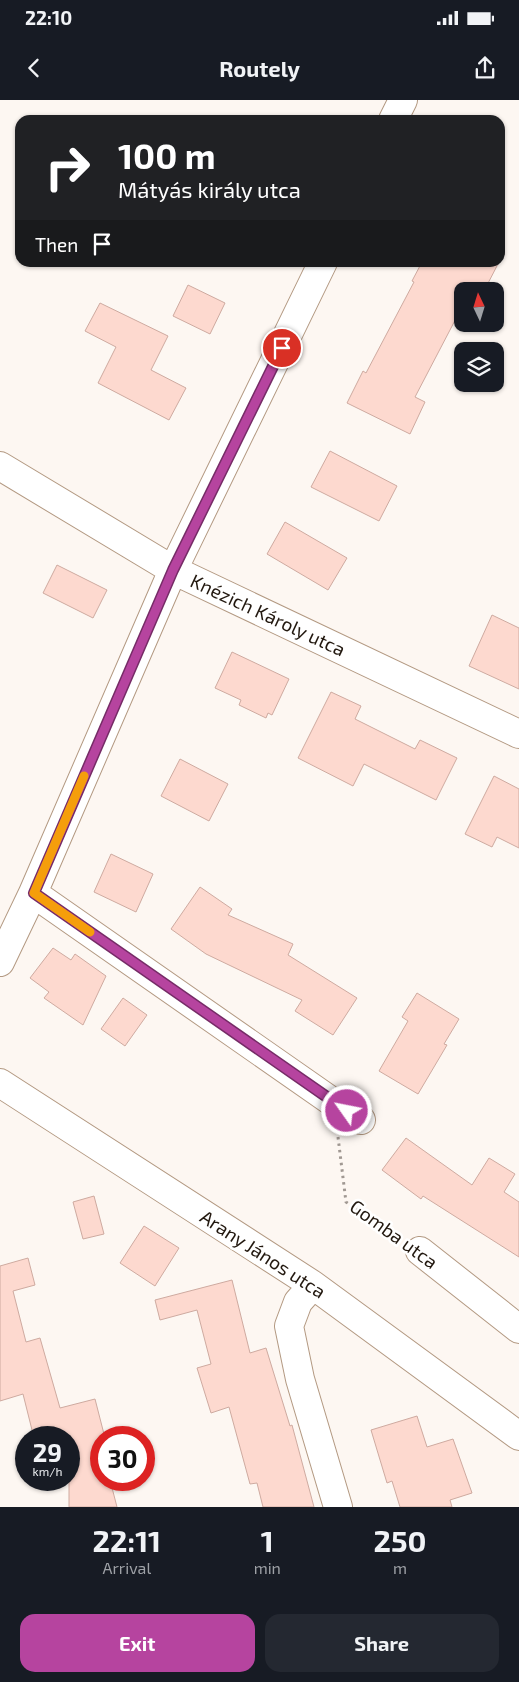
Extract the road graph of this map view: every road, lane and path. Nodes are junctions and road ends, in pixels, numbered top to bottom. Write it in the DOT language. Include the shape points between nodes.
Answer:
graph roads {
  1 [pos="402,100"];
  2 [pos="395,115"];
  3 [pos="321,267"];
  4 [pos="0,466"];
  5 [pos="173,570"];
  6 [pos="519,734"];
  7 [pos="34,893"];
  8 [pos="0,962"];
  9 [pos="0,1083"];
  10 [pos="334,1103"];
  11 [pos="361,1120"];
  12 [pos="420,1251"];
  13 [pos="313,1285"];
  14 [pos="519,1329"];
  15 [pos="519,1436"];
  16 [pos="338,1507"];
  1 -- 2 [label="street"];
  3 -- 5 [label="street"];
  4 -- 5 [label="street, Knézich Károly utca"];
  5 -- 6 [label="street, Knézich Károly utca"];
  5 -- 7 [label="street"];
  7 -- 8 [label="street"];
  7 -- 10 [label="street"];
  9 -- 13 [label="street, Arany János utca"];
  10 -- 11 [label="street"];
  10 -- 12 [label="path, Gomba utca" via="346,1202"];
  12 -- 14 [label="street, Gomba utca"];
  13 -- 15 [label="street, Arany János utca"];
  13 -- 16 [label="street" via="298,1302 289,1326 300,1378"];
}
